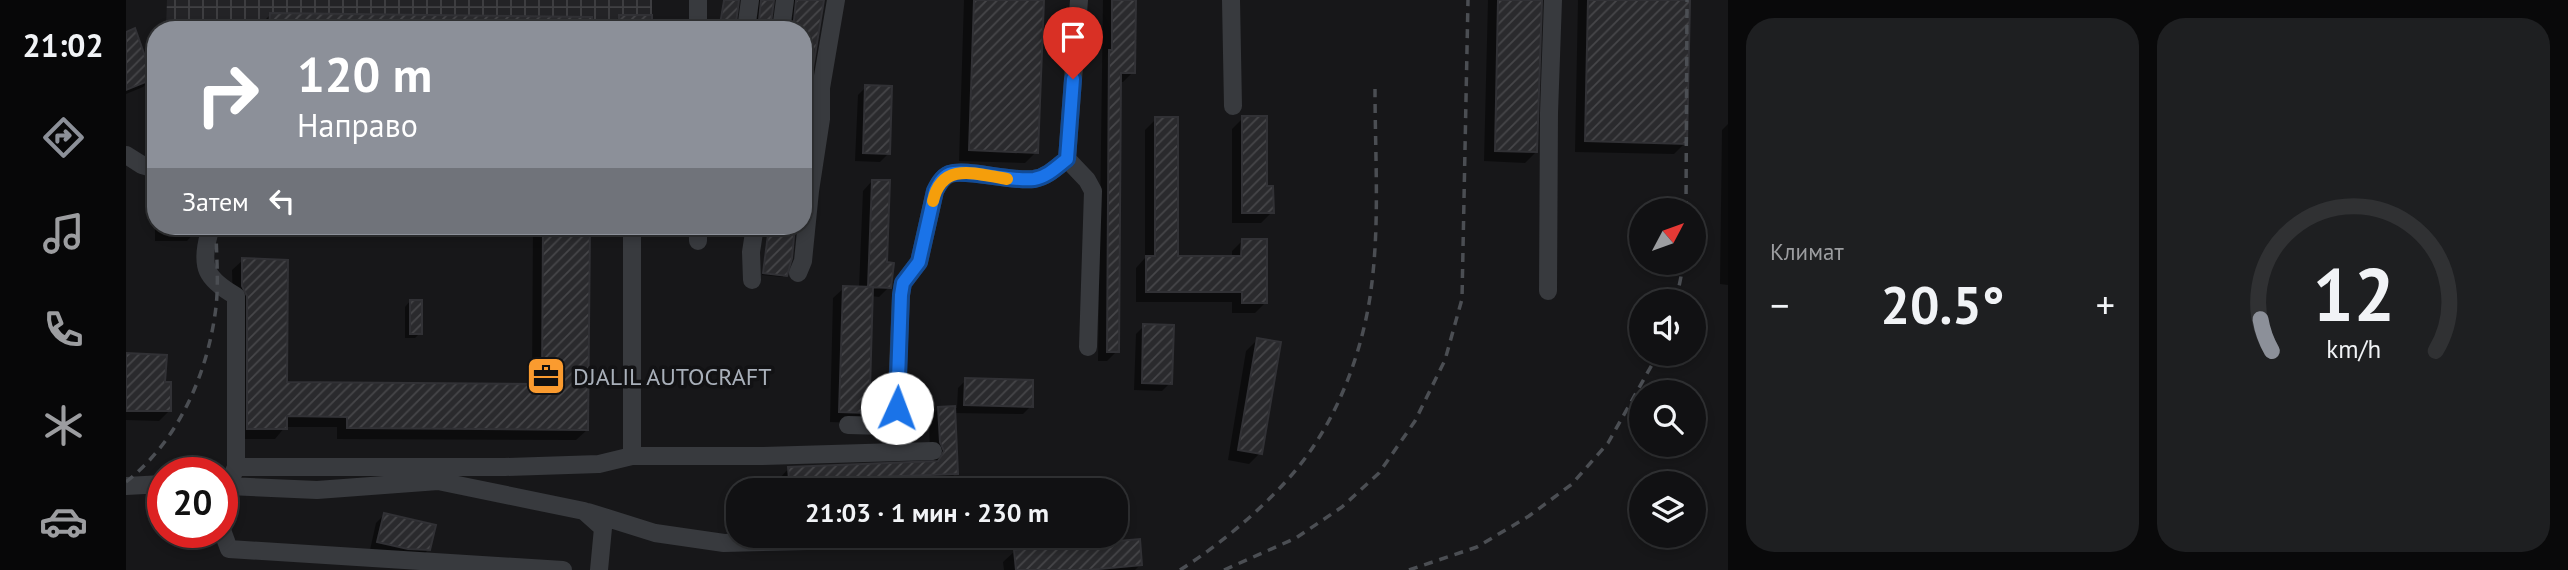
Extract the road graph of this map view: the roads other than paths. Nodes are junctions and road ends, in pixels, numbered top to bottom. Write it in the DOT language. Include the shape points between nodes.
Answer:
graph roads {
  1 [pos="698,0"];
  2 [pos="750,0"];
  3 [pos="786,0"];
  4 [pos="836,0"];
  5 [pos="1079,0"];
  6 [pos="1231,0"];
  7 [pos="1553,0"];
  8 [pos="698,21"];
  9 [pos="747,21"];
  10 [pos="782,21"];
  11 [pos="1233,106"];
  12 [pos="126,155"];
  13 [pos="1067,159"];
  14 [pos="147,166"];
  15 [pos="812,178"];
  16 [pos="209,235"];
  17 [pos="632,235"];
  18 [pos="754,235"];
  19 [pos="806,235"];
  20 [pos="798,273"];
  21 [pos="752,281"];
  22 [pos="1548,291"];
  23 [pos="1088,347"];
  24 [pos="848,425"];
  25 [pos="933,451"];
  26 [pos="632,456"];
  27 [pos="236,457"];
  28 [pos="238,467"];
  29 [pos="147,485"];
  30 [pos="126,486"];
  31 [pos="238,489"];
  32 [pos="584,511"];
  33 [pos="726,543"];
  34 [pos="229,548"];
  35 [pos="563,570"];
  36 [pos="599,570"];
  1 -- 8 [label="street"];
  2 -- 9 [label="street"];
  3 -- 10 [label="street"];
  4 -- 15 [label="street"];
  5 -- 13 [label="street"];
  6 -- 11 [label="street"];
  7 -- 22 [label="street"];
  12 -- 14 [label="street"];
  13 -- 23 [label="street" via="1093,191"];
  13 -- 24 [label="street" via="1035,179 950,174 940,182 919,262 903,283 896,415 886,426"];
  16 -- 27 [label="street" via="204,261 207,273 236,296"];
  17 -- 26 [label="street"];
  18 -- 21 [label="street"];
  19 -- 20 [label="street"];
  25 -- 26 [label="street"];
  26 -- 28 [label="street" via="599,464 505,467"];
  29 -- 30 [label="street"];
  31 -- 32 [label="street" via="317,490 438,481"];
  32 -- 33 [label="street" via="655,533"];
  32 -- 36 [label="street" via="603,528"];
  34 -- 35 [label="street"];
}
